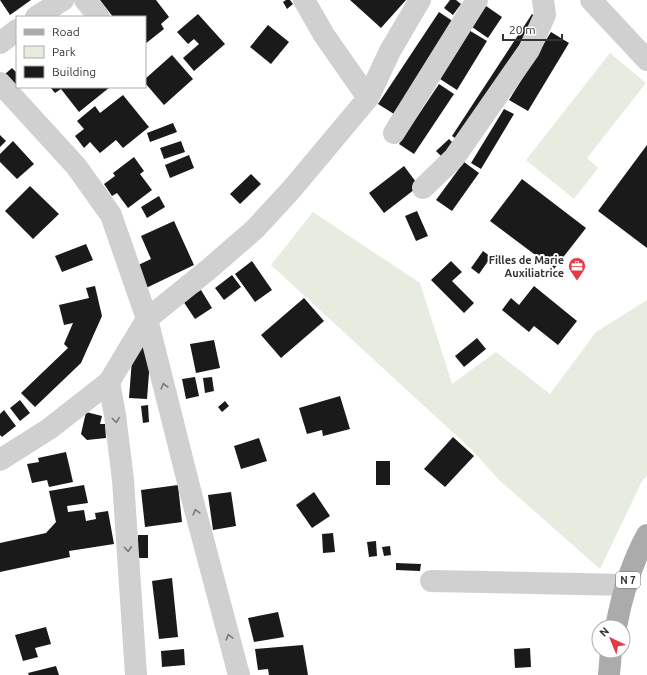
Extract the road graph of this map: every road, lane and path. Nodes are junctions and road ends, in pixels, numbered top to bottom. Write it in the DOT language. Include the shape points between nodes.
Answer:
graph roads {
  1 [pos="63,0"];
  2 [pos="85,0"];
  3 [pos="304,0"];
  4 [pos="420,0"];
  5 [pos="477,0"];
  6 [pos="543,0"];
  7 [pos="591,0"];
  8 [pos="38,16"];
  9 [pos="98,16"];
  10 [pos="16,31"];
  11 [pos="0,43"];
  12 [pos="647,60"];
  13 [pos="0,83"];
  14 [pos="368,98"];
  15 [pos="394,133"];
  16 [pos="423,188"];
  17 [pos="147,319"];
  18 [pos="108,382"];
  19 [pos="0,460"];
  20 [pos="647,535"];
  21 [pos="431,581"];
  22 [pos="627,584"];
  23 [pos="617,619"];
  24 [pos="610,659"];
  25 [pos="136,675"];
  26 [pos="239,675"];
  27 [pos="609,675"];
  1 -- 8 [label="street"];
  2 -- 9 [label="street"];
  3 -- 14 [label="street" via="324,35"];
  4 -- 14 [label="street" via="390,50"];
  5 -- 15 [label="street"];
  6 -- 16 [label="street" via="545,15 529,50 454,158"];
  7 -- 12 [label="street"];
  10 -- 11 [label="street"];
  13 -- 17 [label="street" via="76,166 111,214"];
  14 -- 17 [label="street" via="291,190 255,228"];
  17 -- 18 [label="street"];
  26 -- 17 [label="street, one-way"];
  18 -- 19 [label="street" via="49,429"];
  18 -- 25 [label="street, one-way" via="123,480"];
  20 -- 22 [label="main road, N 7" via="637,553"];
  21 -- 22 [label="street"];
  22 -- 23 [label="main road, N 7"];
  24 -- 27 [label="main road"];
}
